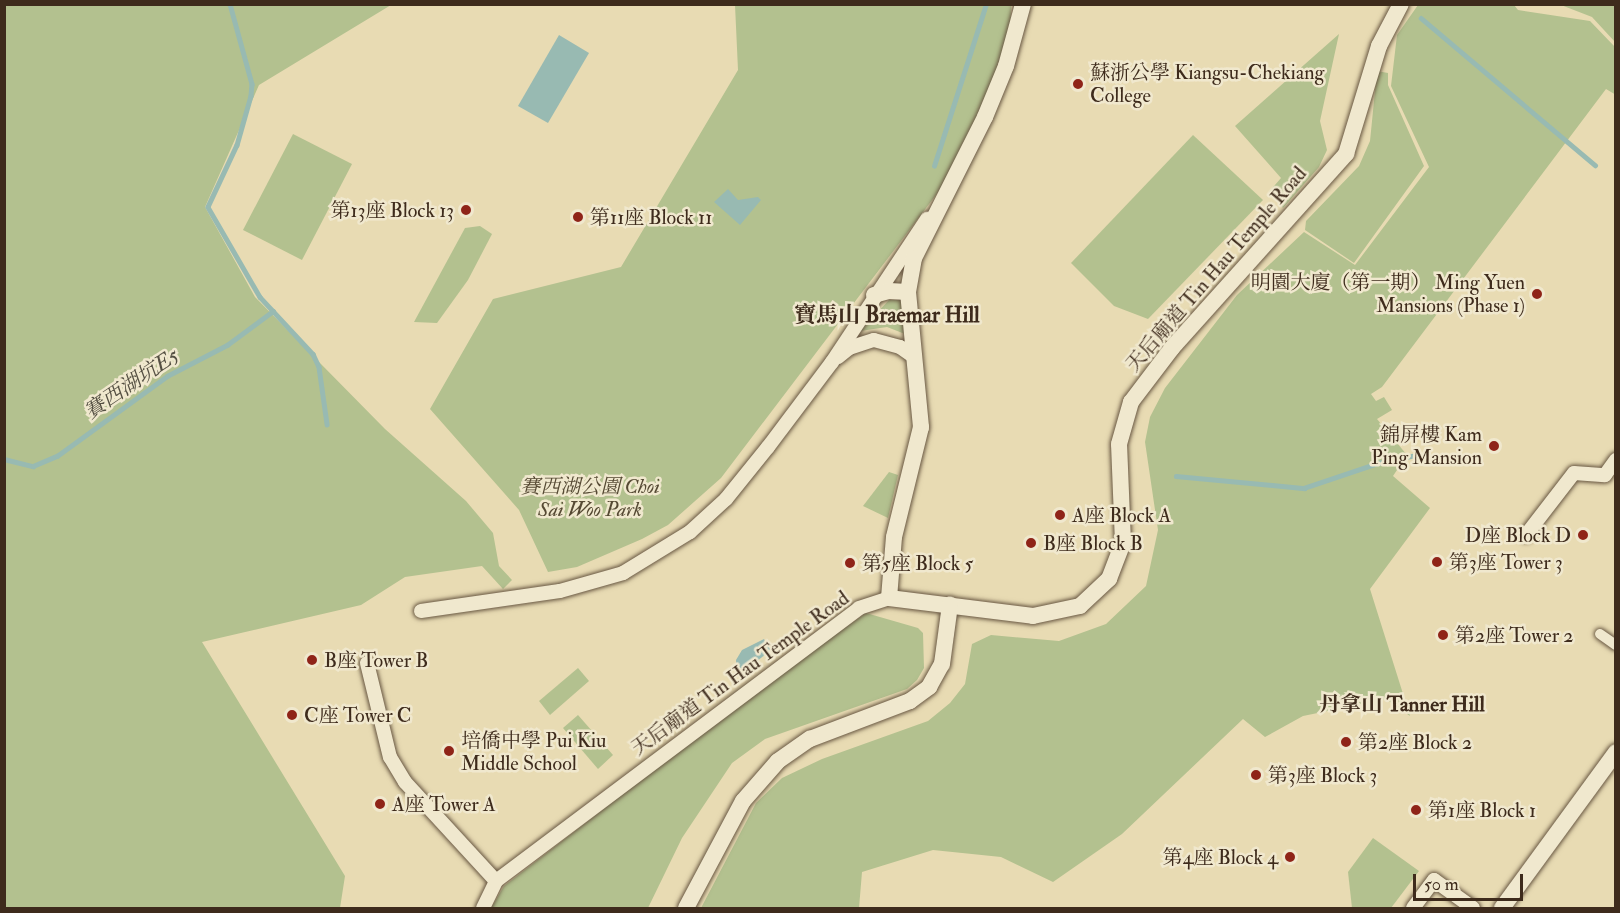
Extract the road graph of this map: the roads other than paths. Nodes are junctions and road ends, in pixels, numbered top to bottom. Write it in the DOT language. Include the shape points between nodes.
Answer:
graph roads {
  1 [pos="1023,4"];
  2 [pos="1401,4"];
  3 [pos="947,191"];
  4 [pos="908,292"];
  5 [pos="874,295"];
  6 [pos="913,356"];
  7 [pos="832,362"];
  8 [pos="1616,460"];
  9 [pos="1610,479"];
  10 [pos="1526,534"];
  11 [pos="889,598"];
  12 [pos="950,605"];
  13 [pos="421,611"];
  14 [pos="1600,634"];
  15 [pos="1616,645"];
  16 [pos="367,663"];
  17 [pos="1616,752"];
  18 [pos="496,881"];
  19 [pos="483,909"];
  20 [pos="686,909"];
  21 [pos="1413,909"];
  22 [pos="1473,909"];
  23 [pos="1502,909"];
  1 -- 3 [label="street" via="992,101 972,148"];
  2 -- 12 [label="street, 天后廟道 Tin Hau Temple Road" via="1381,40 1346,154 1172,348 1131,402 1119,444 1123,543 1109,579 1080,606 1057,614 1033,616"];
  3 -- 4 [label="street" via="918,245"];
  3 -- 5 [label="street"];
  4 -- 5 [label="street"];
  4 -- 6 [label="street"];
  5 -- 7 [label="street"];
  6 -- 7 [label="street" via="900,347 874,340 849,348"];
  6 -- 11 [label="street" via="921,426 894,537"];
  7 -- 13 [label="street" via="726,499 660,553 623,573 560,591"];
  8 -- 9 [label="street"];
  9 -- 10 [label="street" via="1574,474"];
  11 -- 12 [label="street, 天后廟道 Tin Hau Temple Road"];
  11 -- 18 [label="street, 天后廟道 Tin Hau Temple Road" via="859,608"];
  12 -- 20 [label="street" via="937,676 917,697 801,744 772,767 743,801"];
  14 -- 15 [label="street"];
  16 -- 18 [label="street" via="390,757 405,782"];
  17 -- 23 [label="street"];
  18 -- 19 [label="street, 天后廟道 Tin Hau Temple Road"];
  21 -- 22 [label="street" via="1434,880"];
}
